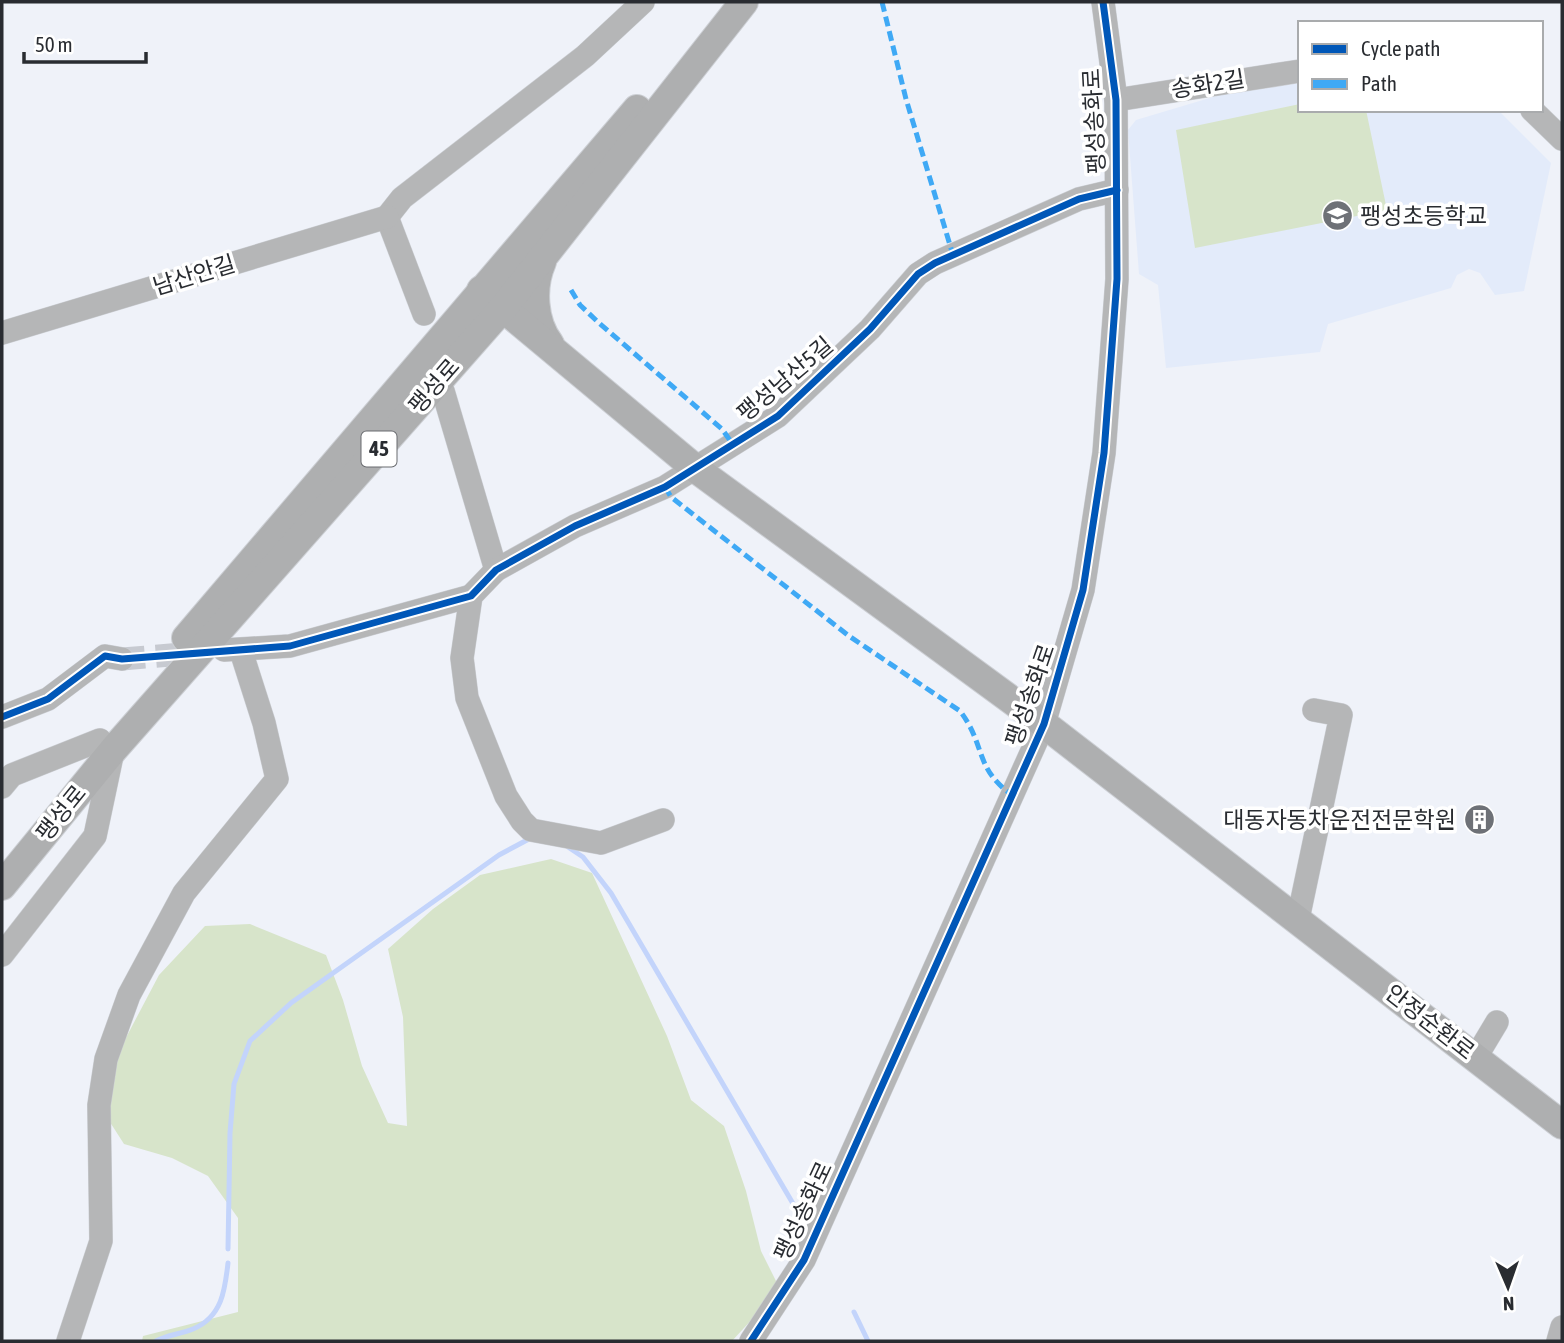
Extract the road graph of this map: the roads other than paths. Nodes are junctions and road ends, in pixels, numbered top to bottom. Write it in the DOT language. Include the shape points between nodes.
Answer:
graph roads {
  1 [pos="643,2"];
  2 [pos="725,2"];
  3 [pos="744,2"];
  4 [pos="1103,2"];
  5 [pos="1298,71"];
  6 [pos="1116,100"];
  7 [pos="1534,112"];
  8 [pos="1562,139"];
  9 [pos="1116,190"];
  10 [pos="387,217"];
  11 [pos="546,254"];
  12 [pos="481,290"];
  13 [pos="503,308"];
  14 [pos="424,314"];
  15 [pos="2,333"];
  16 [pos="551,346"];
  17 [pos="467,349"];
  18 [pos="443,391"];
  19 [pos="696,469"];
  20 [pos="496,570"];
  21 [pos="471,596"];
  22 [pos="122,659"];
  23 [pos="1314,710"];
  24 [pos="2,717"];
  25 [pos="1044,724"];
  26 [pos="107,744"];
  27 [pos="2,787"];
  28 [pos="663,820"];
  29 [pos="2,855"];
  30 [pos="2,886"];
  31 [pos="1298,919"];
  32 [pos="2,955"];
  33 [pos="1497,1021"];
  34 [pos="1476,1057"];
  35 [pos="1562,1125"];
  36 [pos="1562,1327"];
  37 [pos="68,1341"];
  38 [pos="751,1341"];
  39 [pos="1558,1341"];
  1 -- 10 [label="street" via="585,56 402,198"];
  2 -- 12 [label="main road, 팽성로 / 45"];
  3 -- 11 [label="main road, 팽성로 / 45"];
  4 -- 6 [label="street, 팽성송화로"];
  5 -- 6 [label="street, 송화2길"];
  6 -- 9 [label="street, 팽성송화로"];
  7 -- 8 [label="street"];
  9 -- 19 [label="street, 팽성남산5길" via="1042,214 918,274 855,345 778,416"];
  9 -- 25 [label="street, 팽성송화로" via="1116,279 1104,453 1083,590"];
  10 -- 14 [label="street"];
  10 -- 15 [label="street, 남산안길"];
  11 -- 13 [label="main road, 팽성로 / 45"];
  11 -- 16 [label="main road" via="538,273 536,299 541,331"];
  12 -- 13 [label="main road, 안정순환로"];
  12 -- 26 [label="main road, 팽성로 / 45"];
  13 -- 16 [label="main road, 안정순환로"];
  13 -- 17 [label="main road, 팽성로 / 45"];
  16 -- 17 [label="main road" via="499,338"];
  16 -- 19 [label="main road, 안정순환로"];
  17 -- 26 [label="main road, 팽성로 / 45"];
  18 -- 20 [label="street"];
  19 -- 20 [label="street, 팽성남산5길" via="575,526"];
  19 -- 25 [label="main road, 안정순환로"];
  20 -- 21 [label="street, 팽성남산5길"];
  21 -- 28 [label="street" via="462,658 467,698 506,796 522,821 531,830 601,843"];
  21 -- 37 [label="street" via="290,646 233,651 264,723 277,779 184,893 129,995 106,1059 99,1105 101,1241"];
  22 -- 24 [label="street" via="105,656 48,699"];
  23 -- 31 [label="street" via="1341,715"];
  25 -- 31 [label="main road, 안정순환로"];
  25 -- 38 [label="street, 팽성송화로" via="804,1260"];
  26 -- 27 [label="street" via="12,775"];
  26 -- 29 [label="main road, 팽성로 / 45"];
  26 -- 30 [label="main road, 팽성로 / 45"];
  26 -- 32 [label="street" via="96,836"];
  31 -- 34 [label="main road, 안정순환로"];
  33 -- 34 [label="street"];
  34 -- 35 [label="main road, 안정순환로"];
  36 -- 39 [label="street"];
}
